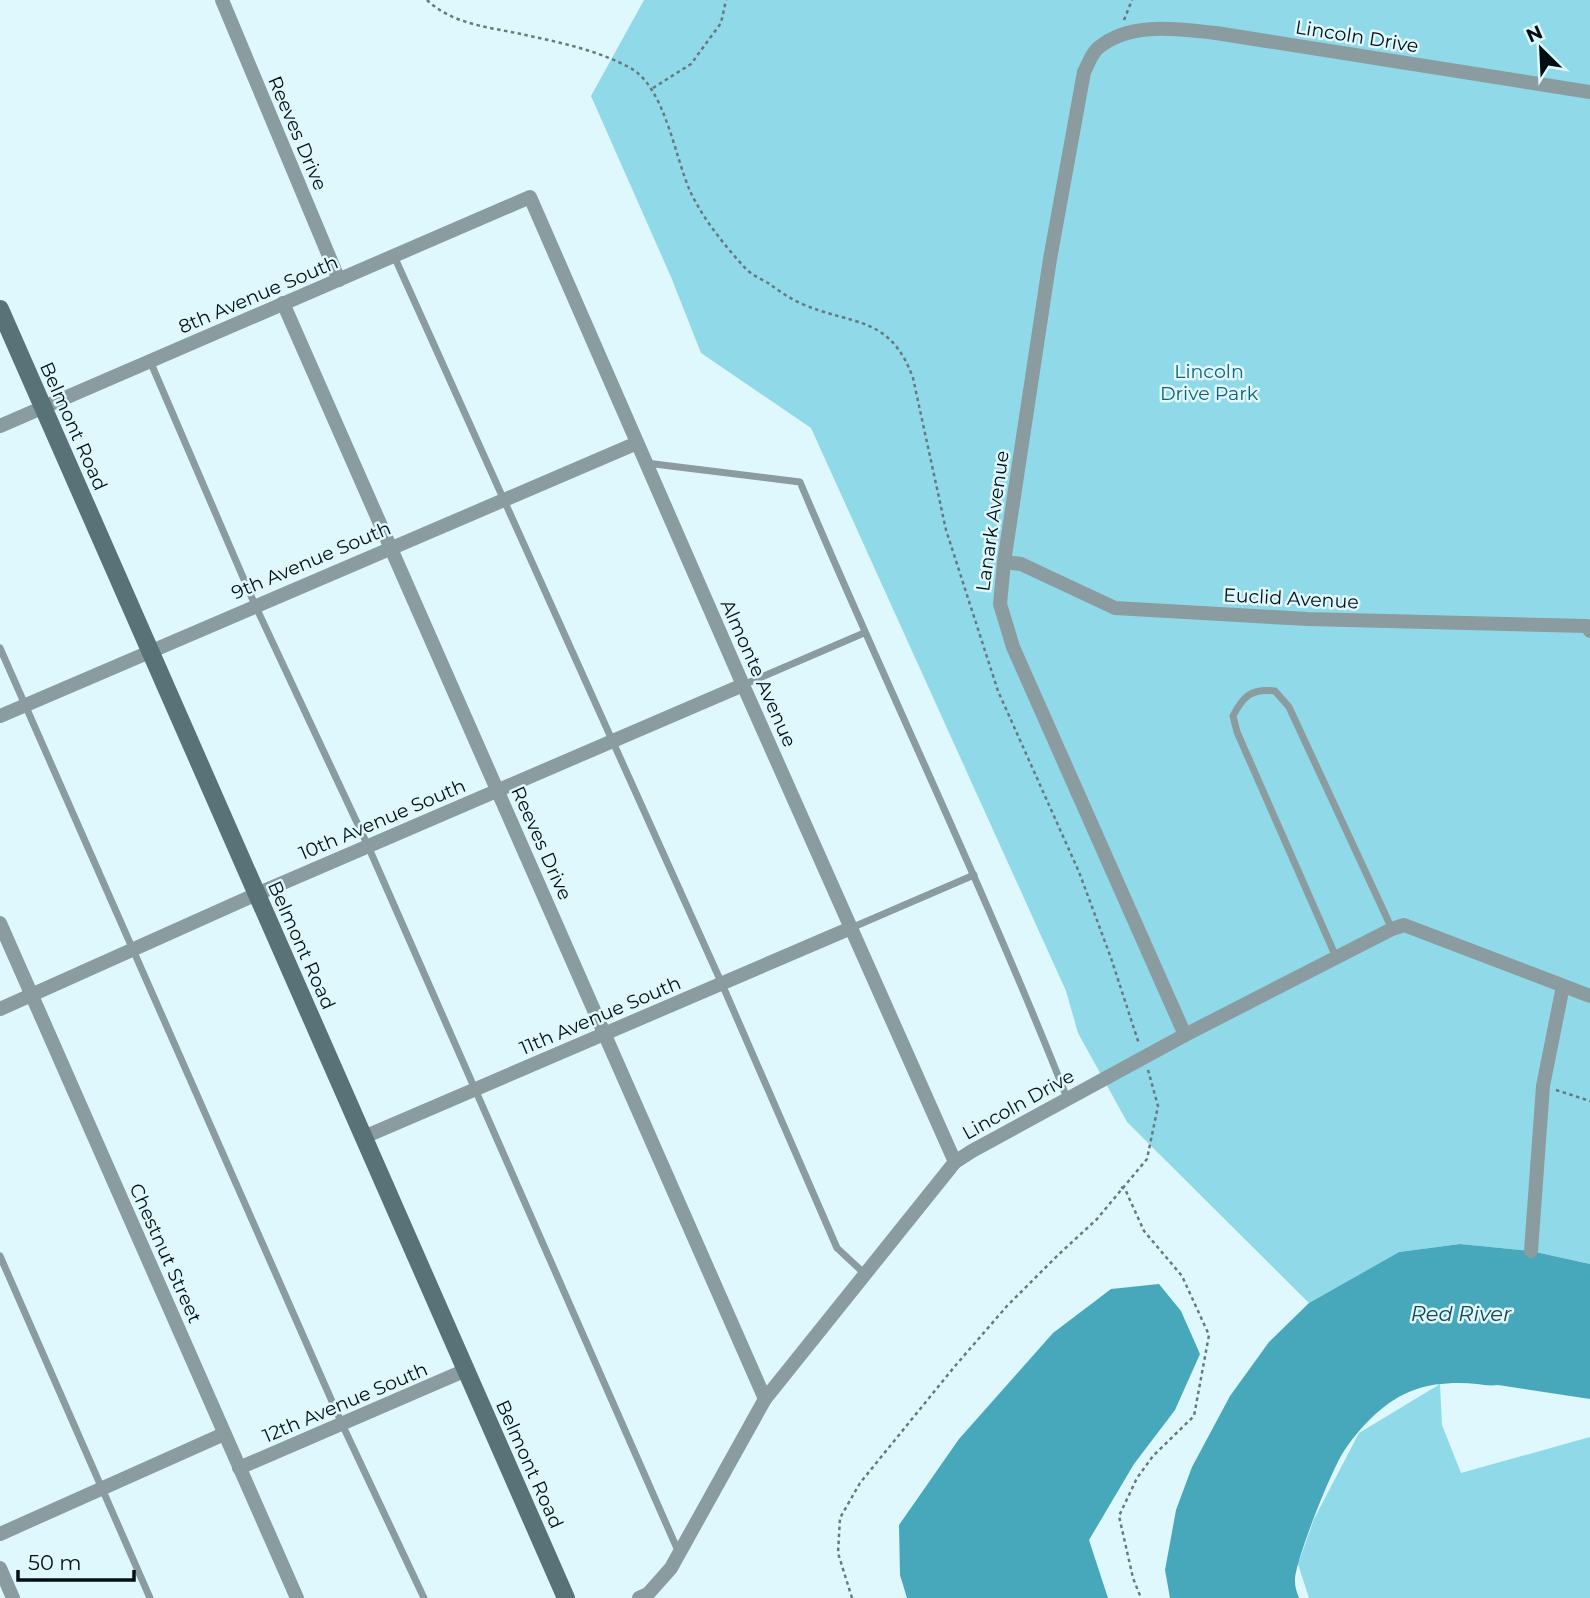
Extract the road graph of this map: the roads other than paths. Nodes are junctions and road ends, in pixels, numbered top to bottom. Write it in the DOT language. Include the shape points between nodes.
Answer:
graph roads {
  1 [pos="222,0"];
  2 [pos="1118,36"];
  3 [pos="1590,92"];
  4 [pos="530,197"];
  5 [pos="394,256"];
  6 [pos="339,280"];
  7 [pos="283,303"];
  8 [pos="0,309"];
  9 [pos="150,361"];
  10 [pos="43,407"];
  11 [pos="0,426"];
  12 [pos="637,443"];
  13 [pos="646,463"];
  14 [pos="503,500"];
  15 [pos="390,547"];
  16 [pos="1004,562"];
  17 [pos="255,605"];
  18 [pos="1588,628"];
  19 [pos="864,632"];
  20 [pos="0,648"];
  21 [pos="149,650"];
  22 [pos="743,685"];
  23 [pos="25,705"];
  24 [pos="0,716"];
  25 [pos="612,741"];
  26 [pos="497,790"];
  27 [pos="368,846"];
  28 [pos="974,875"];
  29 [pos="257,894"];
  30 [pos="0,923"];
  31 [pos="851,929"];
  32 [pos="1392,929"];
  33 [pos="133,950"];
  34 [pos="1336,957"];
  35 [pos="722,984"];
  36 [pos="1563,986"];
  37 [pos="32,995"];
  38 [pos="1590,996"];
  39 [pos="0,1009"];
  40 [pos="605,1034"];
  41 [pos="1185,1035"];
  42 [pos="475,1090"];
  43 [pos="1068,1099"];
  44 [pos="364,1137"];
  45 [pos="955,1162"];
  46 [pos="1531,1251"];
  47 [pos="0,1255"];
  48 [pos="867,1275"];
  49 [pos="466,1370"];
  50 [pos="765,1399"];
  51 [pos="342,1424"];
  52 [pos="224,1434"];
  53 [pos="240,1468"];
  54 [pos="103,1489"];
  55 [pos="0,1534"];
  56 [pos="679,1554"];
  57 [pos="0,1568"];
  58 [pos="13,1598"];
  59 [pos="150,1598"];
  60 [pos="296,1598"];
  61 [pos="424,1598"];
  62 [pos="566,1598"];
  63 [pos="639,1598"];
  1 -- 6 [label="street, Reeves Drive"];
  2 -- 3 [label="street, Lincoln Drive" via="1158,27 1216,33"];
  2 -- 16 [label="street, Lanark Avenue" via="1096,50 1084,72"];
  4 -- 5 [label="street, 8th Avenue South"];
  4 -- 12 [label="street, Almonte Avenue"];
  5 -- 6 [label="street, 8th Avenue South"];
  5 -- 14 [label="lane"];
  6 -- 7 [label="street, 8th Avenue South"];
  7 -- 9 [label="street, 8th Avenue South"];
  7 -- 15 [label="street, Reeves Drive"];
  8 -- 10 [label="street, Belmont Road"];
  9 -- 10 [label="street, 8th Avenue South"];
  9 -- 17 [label="lane"];
  10 -- 11 [label="street, 8th Avenue South"];
  10 -- 21 [label="street, Belmont Road"];
  12 -- 13 [label="street, Almonte Avenue"];
  12 -- 14 [label="street, 9th Avenue South"];
  13 -- 19 [label="lane" via="800,482"];
  13 -- 22 [label="street, Almonte Avenue"];
  14 -- 15 [label="street, 9th Avenue South"];
  14 -- 25 [label="lane"];
  15 -- 17 [label="street, 9th Avenue South"];
  15 -- 26 [label="street, Reeves Drive"];
  16 -- 18 [label="street, Euclid Avenue" via="1021,564 1115,608"];
  16 -- 41 [label="street, Lanark Avenue" via="1000,604 1013,647"];
  17 -- 21 [label="street, 9th Avenue South"];
  17 -- 27 [label="lane"];
  19 -- 22 [label="lane"];
  19 -- 28 [label="lane"];
  20 -- 23 [label="lane"];
  21 -- 23 [label="street, 9th Avenue South"];
  21 -- 29 [label="street, Belmont Road"];
  22 -- 25 [label="street, 10th Avenue South"];
  22 -- 31 [label="street, Almonte Avenue"];
  23 -- 24 [label="street, 9th Avenue South"];
  23 -- 33 [label="lane"];
  25 -- 26 [label="street, 10th Avenue South"];
  25 -- 35 [label="lane"];
  26 -- 27 [label="street, 10th Avenue South"];
  26 -- 40 [label="street, Reeves Drive"];
  27 -- 29 [label="street, 10th Avenue South"];
  27 -- 42 [label="lane"];
  28 -- 31 [label="lane"];
  28 -- 43 [label="lane"];
  29 -- 33 [label="street, 10th Avenue South"];
  29 -- 44 [label="street, Belmont Road"];
  30 -- 37 [label="street, Chestnut Street"];
  31 -- 35 [label="street, 11th Avenue South"];
  31 -- 45 [label="street, Almonte Avenue"];
  32 -- 34 [label="street, Lincoln Drive"];
  32 -- 34 [label="lane" via="1289,707 1275,691 1260,689 1241,700 1233,716 1237,732"];
  32 -- 36 [label="street" via="1404,925"];
  33 -- 37 [label="street, 10th Avenue South"];
  33 -- 51 [label="lane"];
  34 -- 41 [label="street, Lincoln Drive"];
  35 -- 40 [label="street, 11th Avenue South"];
  35 -- 48 [label="lane" via="837,1248"];
  36 -- 38 [label="street"];
  36 -- 46 [label="street" via="1543,1086"];
  37 -- 39 [label="street, 10th Avenue South"];
  37 -- 52 [label="street, Chestnut Street"];
  40 -- 42 [label="street, 11th Avenue South"];
  40 -- 50 [label="street, Reeves Drive"];
  41 -- 43 [label="street, Lincoln Drive"];
  42 -- 44 [label="street, 11th Avenue South"];
  42 -- 56 [label="lane"];
  43 -- 45 [label="street, Lincoln Drive"];
  44 -- 49 [label="street, Belmont Road"];
  45 -- 48 [label="street, Lincoln Drive"];
  47 -- 54 [label="lane"];
  48 -- 50 [label="street, Lincoln Drive"];
  49 -- 51 [label="street, 12th Avenue South"];
  49 -- 62 [label="street, Belmont Road"];
  50 -- 56 [label="street, Lincoln Drive"];
  51 -- 53 [label="street, 12th Avenue South"];
  51 -- 61 [label="lane"];
  52 -- 53 [label="street, Chestnut Street"];
  52 -- 54 [label="street"];
  53 -- 60 [label="street, Chestnut Street"];
  54 -- 55 [label="street"];
  54 -- 59 [label="lane"];
  56 -- 63 [label="street, Lincoln Drive" via="648,1594"];
  57 -- 58 [label="street"];
}
